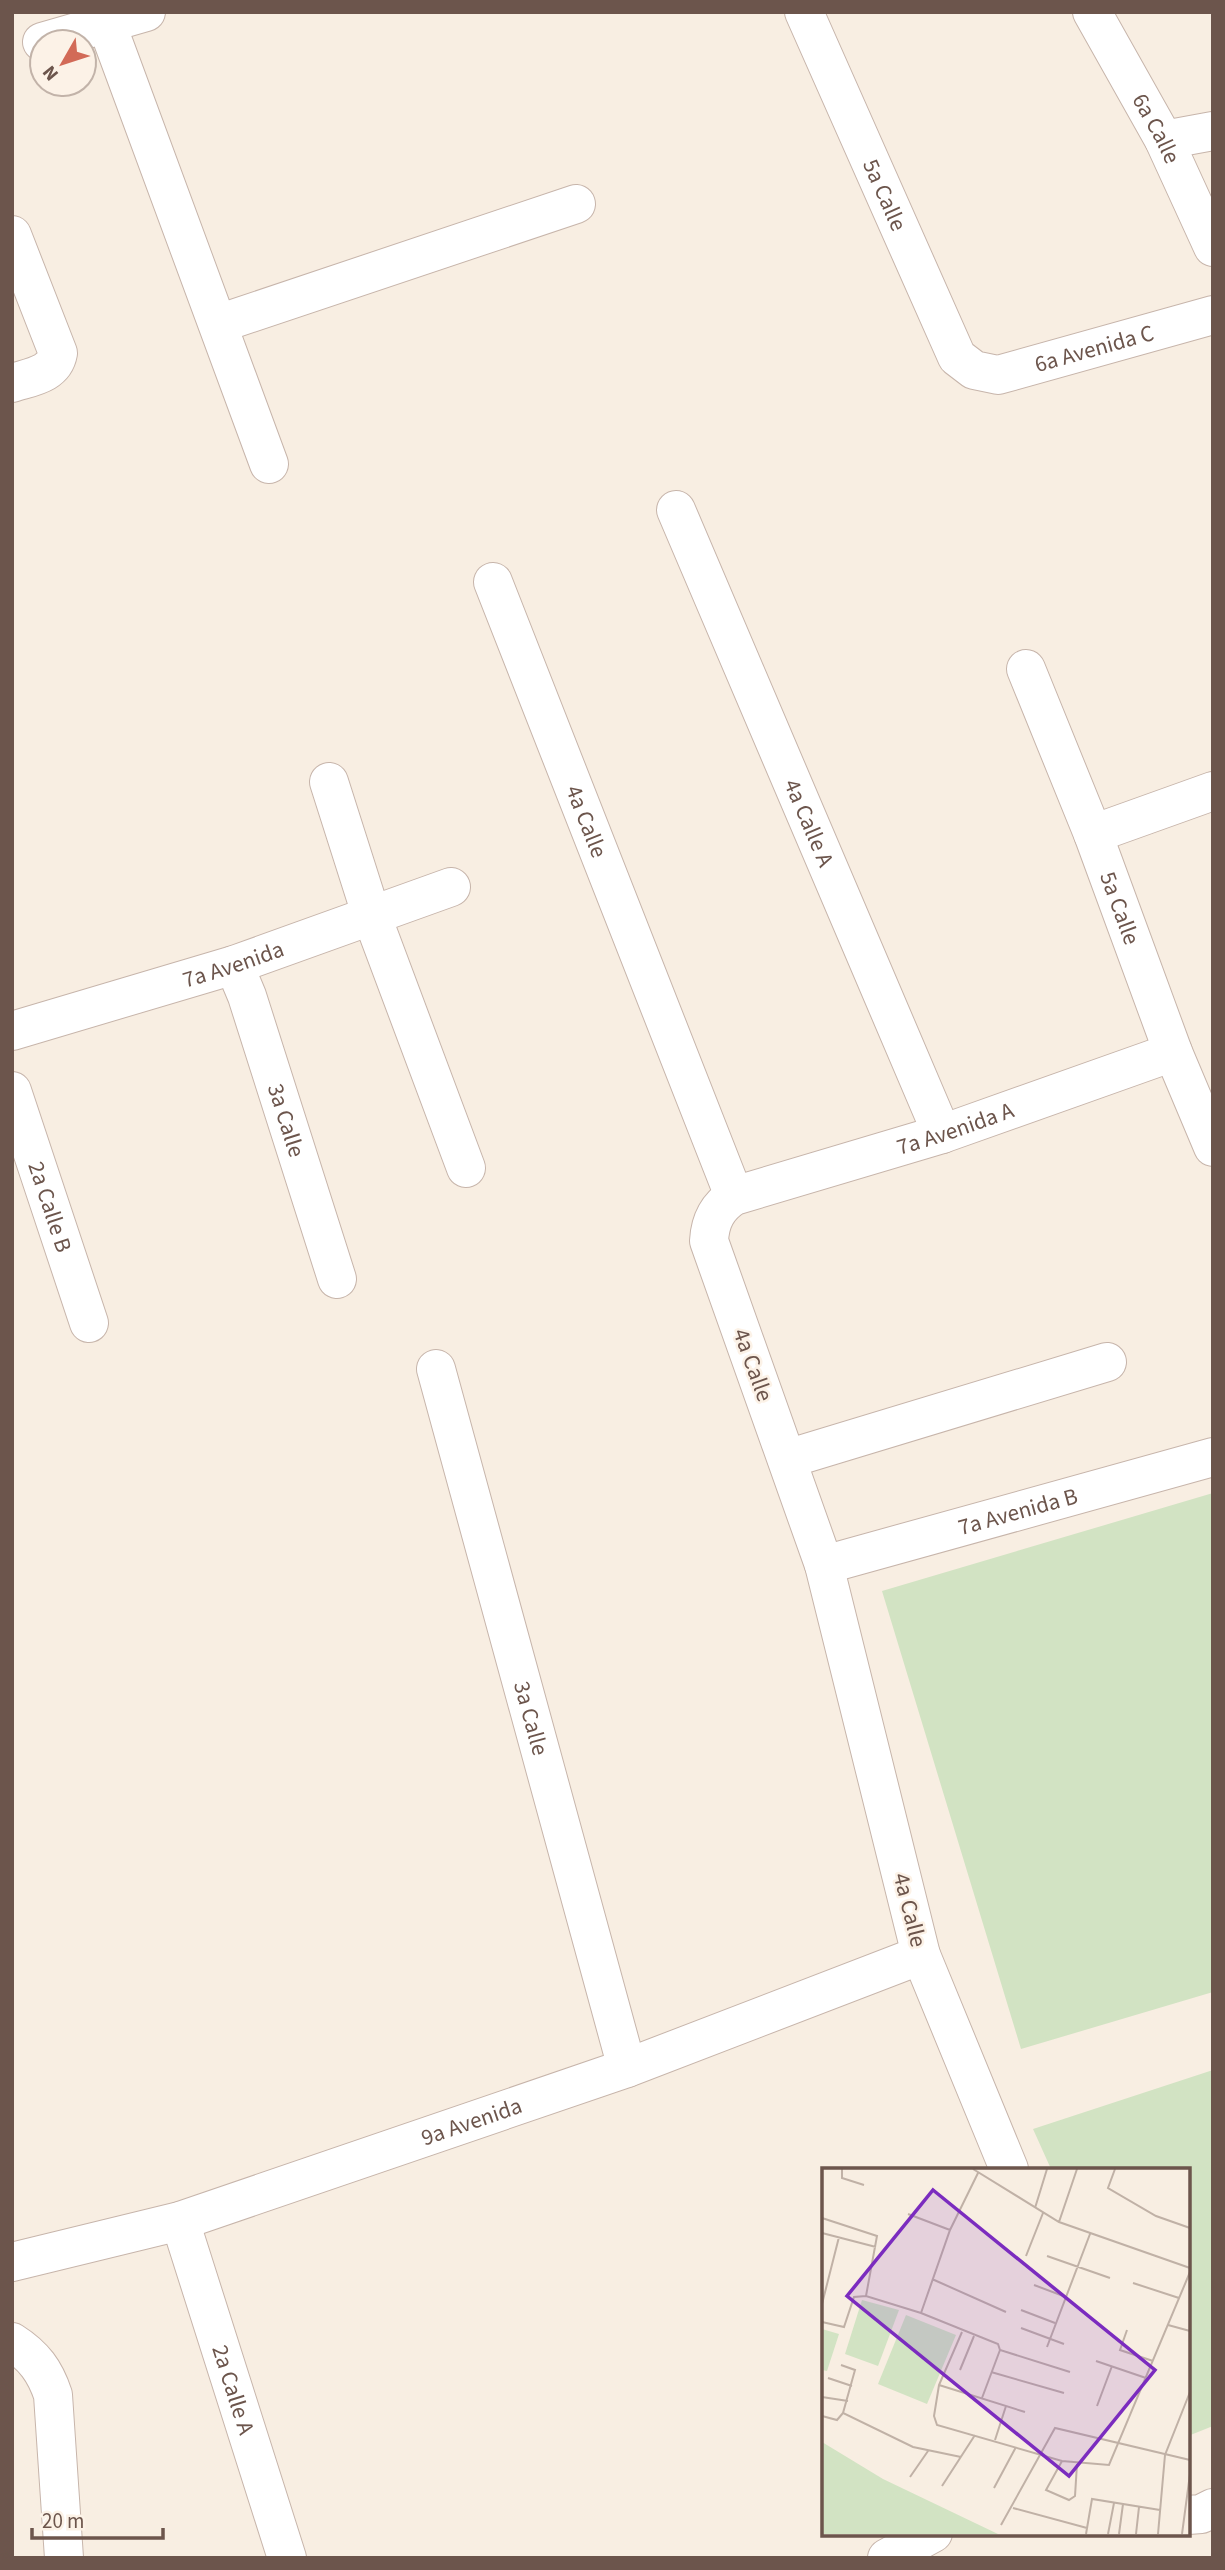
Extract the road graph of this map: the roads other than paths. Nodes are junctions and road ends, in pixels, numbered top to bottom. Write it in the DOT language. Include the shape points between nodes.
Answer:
graph roads {
  1 [pos="146,12"];
  2 [pos="804,12"];
  3 [pos="1099,15"];
  4 [pos="107,24"];
  5 [pos="93,28"];
  6 [pos="1213,131"];
  7 [pos="1164,139"];
  8 [pos="576,204"];
  9 [pos="12,235"];
  10 [pos="1213,247"];
  11 [pos="1213,315"];
  12 [pos="218,324"];
  13 [pos="974,370"];
  14 [pos="12,383"];
  15 [pos="269,464"];
  16 [pos="676,510"];
  17 [pos="493,582"];
  18 [pos="1026,669"];
  19 [pos="329,782"];
  20 [pos="1213,791"];
  21 [pos="1093,834"];
  22 [pos="451,887"];
  23 [pos="372,914"];
  24 [pos="234,965"];
  25 [pos="12,1031"];
  26 [pos="1173,1052"];
  27 [pos="12,1091"];
  28 [pos="942,1134"];
  29 [pos="1213,1147"];
  30 [pos="466,1168"];
  31 [pos="734,1196"];
  32 [pos="337,1279"];
  33 [pos="89,1323"];
  34 [pos="1107,1362"];
  35 [pos="436,1369"];
  36 [pos="1213,1457"];
  37 [pos="787,1460"];
  38 [pos="824,1565"];
  39 [pos="921,1955"];
  40 [pos="627,2068"];
  41 [pos="1009,2168"];
  42 [pos="180,2221"];
  43 [pos="12,2262"];
  44 [pos="12,2342"];
  45 [pos="1213,2508"];
  46 [pos="1190,2515"];
  47 [pos="929,2535"];
  48 [pos="64,2558"];
  49 [pos="287,2558"];
  50 [pos="887,2558"];
  1 -- 4 [label="street"];
  2 -- 13 [label="street, 5a Calle" via="957,357"];
  3 -- 7 [label="street, 6a Calle"];
  4 -- 5 [label="street"];
  4 -- 12 [label="street"];
  6 -- 7 [label="street"];
  7 -- 10 [label="street, 6a Calle"];
  8 -- 12 [label="street"];
  9 -- 14 [label="street" via="58,353 51,369"];
  11 -- 13 [label="street, 6a Avenida C" via="998,375"];
  12 -- 15 [label="street"];
  16 -- 28 [label="street, 4a Calle A"];
  17 -- 31 [label="street, 4a Calle"];
  18 -- 21 [label="street, 5a Calle"];
  19 -- 23 [label="street"];
  20 -- 21 [label="street"];
  21 -- 26 [label="street, 5a Calle"];
  22 -- 23 [label="street, 7a Avenida"];
  23 -- 24 [label="street, 7a Avenida"];
  23 -- 30 [label="street"];
  24 -- 25 [label="street, 7a Avenida"];
  24 -- 32 [label="street, 3a Calle"];
  26 -- 28 [label="street, 7a Avenida A"];
  26 -- 29 [label="street, 5a Calle"];
  27 -- 33 [label="street, 2a Calle B"];
  28 -- 31 [label="street, 7a Avenida A"];
  31 -- 37 [label="street, 4a Calle" via="712,1220 709,1241"];
  34 -- 37 [label="street"];
  35 -- 40 [label="street, 3a Calle"];
  36 -- 38 [label="street, 7a Avenida B"];
  37 -- 38 [label="street, 4a Calle"];
  38 -- 39 [label="street, 4a Calle"];
  39 -- 40 [label="street, 9a Avenida"];
  39 -- 41 [label="street, 4a Calle"];
  40 -- 42 [label="street, 9a Avenida"];
  42 -- 43 [label="street, 9a Avenida"];
  42 -- 49 [label="street, 2a Calle A"];
  44 -- 48 [label="street" via="29,2353 46,2374 53,2395"];
  45 -- 46 [label="street"];
  47 -- 50 [label="street"];
}
